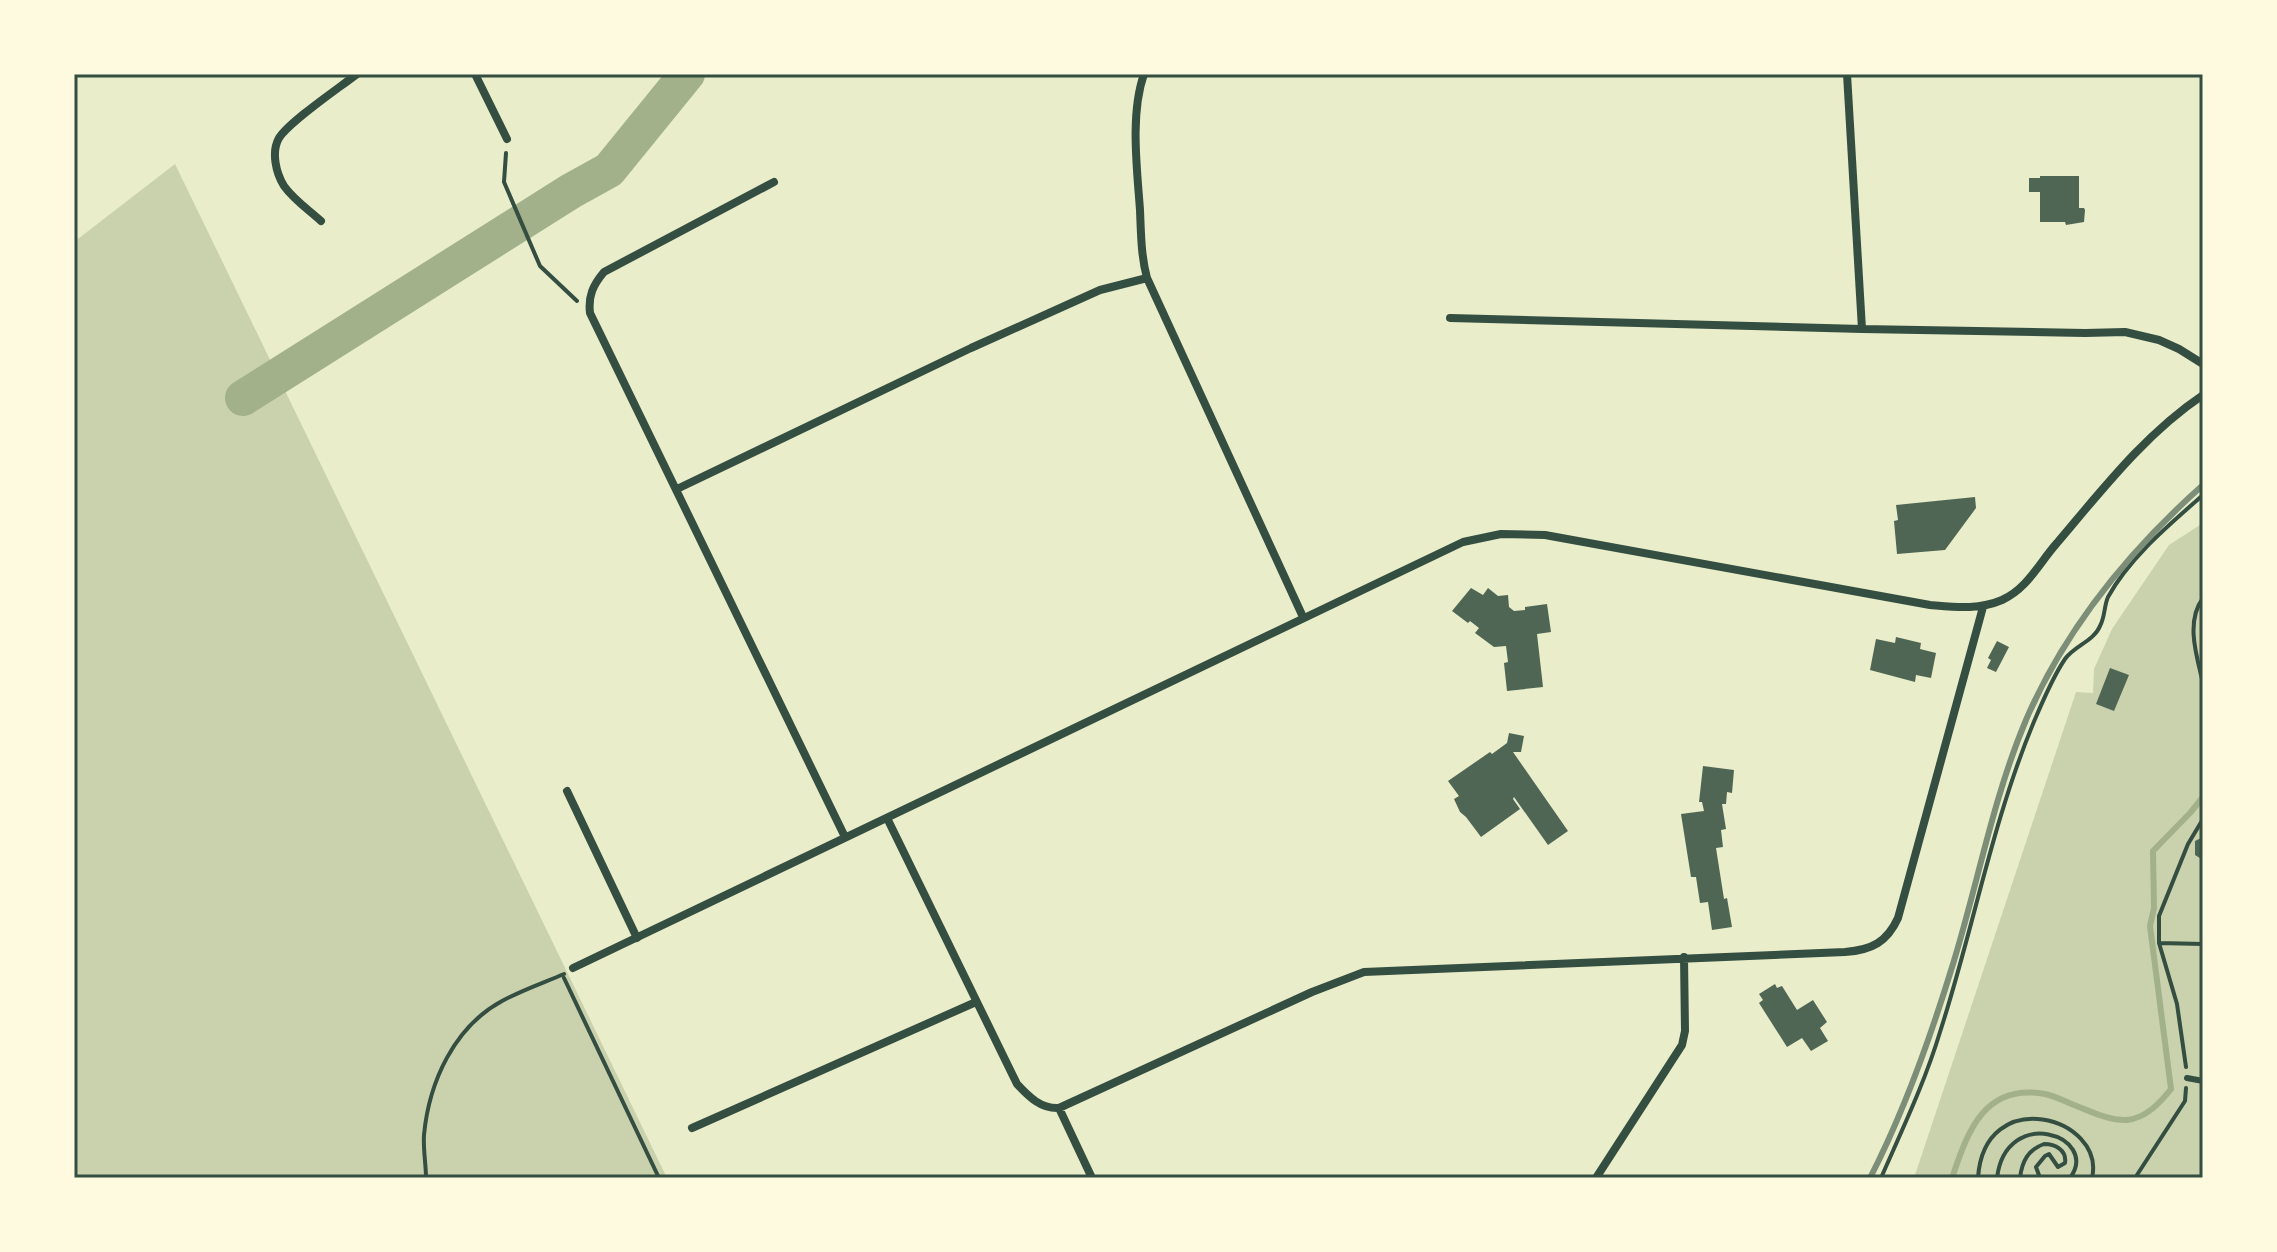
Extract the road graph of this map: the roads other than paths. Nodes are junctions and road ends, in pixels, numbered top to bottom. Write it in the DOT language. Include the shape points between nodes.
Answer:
graph roads {
  1 [pos="357,74"];
  2 [pos="475,74"];
  3 [pos="1144,74"];
  4 [pos="1847,74"];
  5 [pos="507,139"];
  6 [pos="774,182"];
  7 [pos="321,221"];
  8 [pos="1147,278"];
  9 [pos="1450,318"];
  10 [pos="1862,329"];
  11 [pos="2203,364"];
  12 [pos="2203,395"];
  13 [pos="677,489"];
  14 [pos="1983,607"];
  15 [pos="1303,617"];
  16 [pos="567,791"];
  17 [pos="887,818"];
  18 [pos="845,837"];
  19 [pos="637,938"];
  20 [pos="1684,957"];
  21 [pos="573,968"];
  22 [pos="976,1002"];
  23 [pos="2187,1078"];
  24 [pos="2203,1081"];
  25 [pos="1059,1108"];
  26 [pos="692,1128"];
  27 [pos="1092,1178"];
  28 [pos="1596,1178"];
  1 -- 7 [label="street" via="281,136 275,150 284,186"];
  2 -- 5 [label="street"];
  3 -- 8 [label="street" via="1137,106 1137,167"];
  4 -- 10 [label="street"];
  6 -- 13 [label="street" via="604,272 591,291 590,313"];
  8 -- 13 [label="street" via="1100,290"];
  8 -- 15 [label="street"];
  9 -- 10 [label="street"];
  10 -- 11 [label="street" via="2125,332 2159,340"];
  12 -- 14 [label="street" via="2152,435 2020,588"];
  13 -- 18 [label="street"];
  14 -- 15 [label="street" via="1930,605 1519,533 1463,542"];
  14 -- 20 [label="street" via="1892,932 1860,951"];
  15 -- 17 [label="street"];
  16 -- 19 [label="street"];
  17 -- 18 [label="street"];
  17 -- 22 [label="street"];
  18 -- 19 [label="street"];
  19 -- 21 [label="street"];
  20 -- 25 [label="street" via="1364,972"];
  20 -- 28 [label="street" via="1682,1045"];
  22 -- 25 [label="street" via="1017,1084 1035,1101"];
  22 -- 26 [label="street"];
  23 -- 24 [label="lane"];
  25 -- 27 [label="street"];
}
